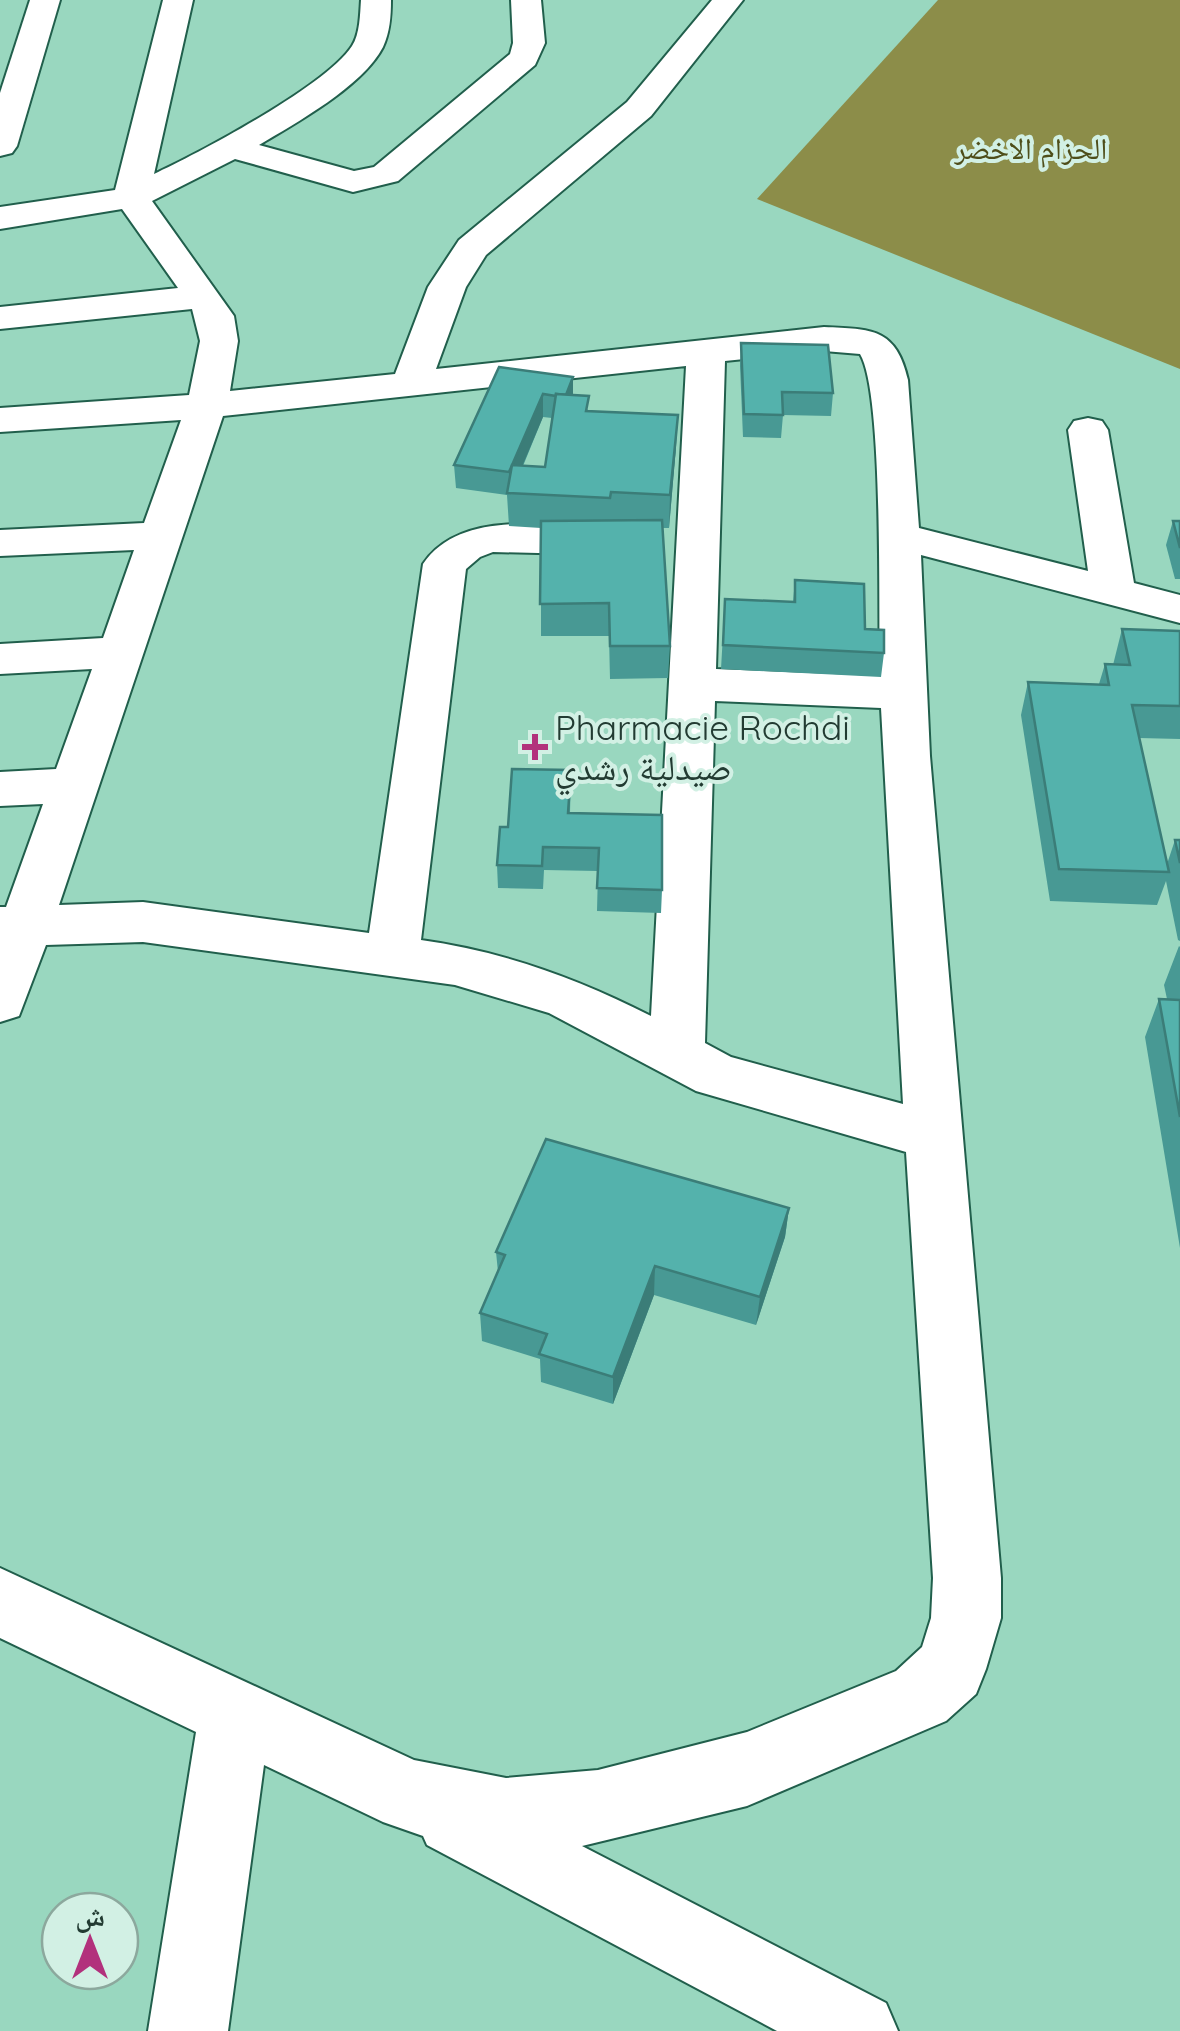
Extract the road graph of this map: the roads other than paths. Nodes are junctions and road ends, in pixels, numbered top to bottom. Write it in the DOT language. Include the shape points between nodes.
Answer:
graph roads {
  1 [pos="45,0"];
  2 [pos="178,0"];
  3 [pos="376,0"];
  4 [pos="526,0"];
  5 [pos="713,6"];
  6 [pos="232,148"];
  7 [pos="18,158"];
  8 [pos="131,197"];
  9 [pos="51,210"];
  10 [pos="0,218"];
  11 [pos="204,296"];
  12 [pos="0,318"];
  13 [pos="706,352"];
  14 [pos="410,384"];
  15 [pos="206,406"];
  16 [pos="0,420"];
  17 [pos="1088,430"];
  18 [pos="161,536"];
  19 [pos="898,536"];
  20 [pos="0,542"];
  21 [pos="696,543"];
  22 [pos="1113,591"];
  23 [pos="1180,609"];
  24 [pos="120,652"];
  25 [pos="0,659"];
  26 [pos="691,684"];
  27 [pos="904,692"];
  28 [pos="75,785"];
  29 [pos="0,789"];
  30 [pos="13,926"];
  31 [pos="392,957"];
  32 [pos="0,1000"];
  33 [pos="677,1054"];
  34 [pos="933,1136"];
  35 [pos="0,1602"];
  36 [pos="235,1714"];
  37 [pos="409,1796"];
  38 [pos="188,2031"];
  39 [pos="858,2031"];
  1 -- 7 [label="street"];
  2 -- 8 [label="street"];
  3 -- 6 [label="street" via="368,48 359,58"];
  4 -- 6 [label="street" via="524,58 386,174 353,182"];
  5 -- 14 [label="street" via="639,109 472,248 448,287"];
  6 -- 8 [label="street"];
  7 -- 9 [label="street"];
  8 -- 9 [label="street"];
  8 -- 11 [label="street"];
  9 -- 10 [label="street"];
  11 -- 12 [label="street"];
  11 -- 15 [label="street" via="218,318 221,343"];
  13 -- 14 [label="street"];
  13 -- 19 [label="street" via="824,339 874,346 888,380"];
  13 -- 21 [label="street"];
  14 -- 15 [label="street"];
  15 -- 16 [label="street"];
  15 -- 18 [label="street"];
  17 -- 22 [label="street"];
  18 -- 20 [label="street"];
  18 -- 24 [label="street"];
  19 -- 22 [label="street"];
  19 -- 27 [label="street"];
  21 -- 26 [label="street"];
  21 -- 31 [label="street" via="490,539 465,546 445,564"];
  22 -- 23 [label="street"];
  24 -- 25 [label="street"];
  24 -- 28 [label="street"];
  26 -- 27 [label="street"];
  26 -- 33 [label="street"];
  27 -- 34 [label="street"];
  28 -- 29 [label="street"];
  28 -- 30 [label="street"];
  30 -- 31 [label="street" via="143,922"];
  30 -- 32 [label="street"];
  31 -- 33 [label="street" via="455,965 566,998"];
  33 -- 34 [label="street" via="747,1085"];
  34 -- 37 [label="street" via="968,1578 966,1618 952,1668 921,1696 747,1769 598,1807 506,1815"];
  35 -- 36 [label="street"];
  36 -- 37 [label="street"];
  36 -- 38 [label="street"];
  37 -- 39 [label="street"];
}
